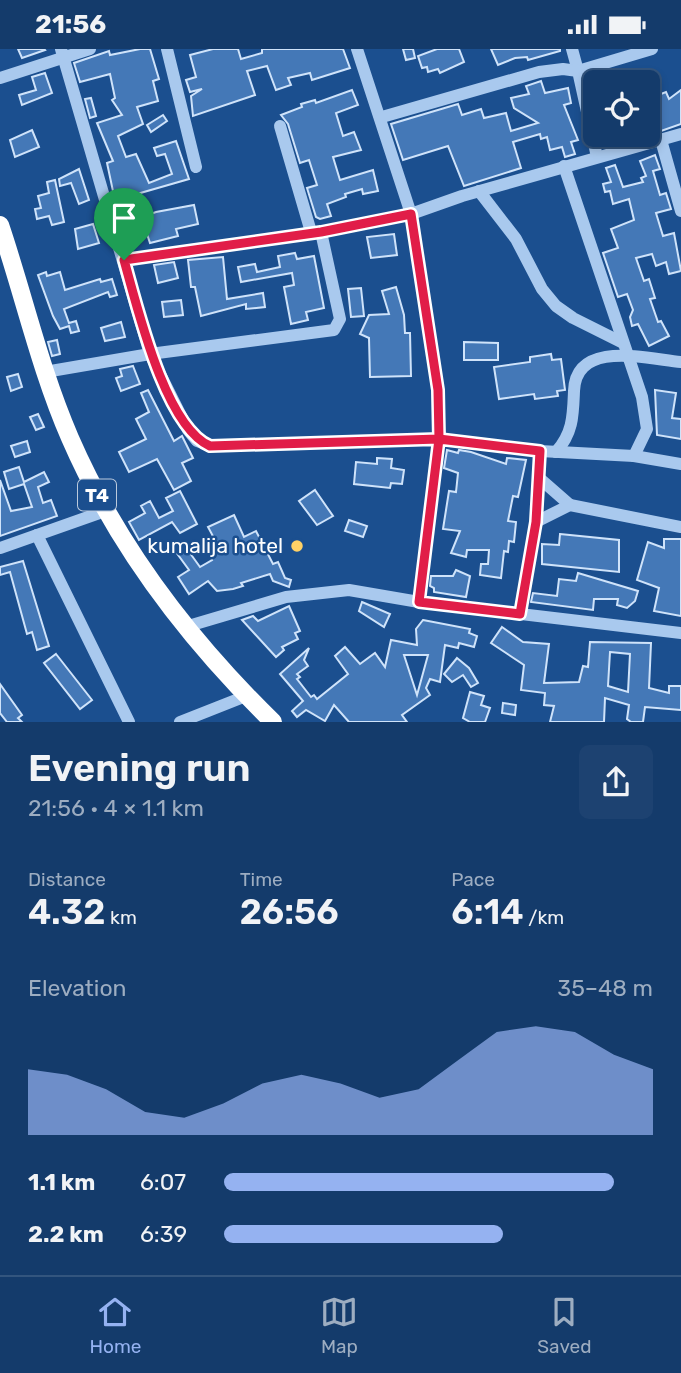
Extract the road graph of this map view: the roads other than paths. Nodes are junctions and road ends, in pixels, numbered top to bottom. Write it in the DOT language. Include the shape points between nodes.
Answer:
graph roads {
  1 [pos="90,49"];
  2 [pos="167,49"];
  3 [pos="357,49"];
  4 [pos="572,49"];
  5 [pos="652,49"];
  6 [pos="62,53"];
  7 [pos="578,71"];
  8 [pos="0,78"];
  9 [pos="382,117"];
  10 [pos="280,126"];
  11 [pos="681,134"];
  12 [pos="660,140"];
  13 [pos="634,147"];
  14 [pos="597,157"];
  15 [pos="564,166"];
  16 [pos="196,167"];
  17 [pos="479,191"];
  18 [pos="681,211"];
  19 [pos="411,214"];
  20 [pos="316,232"];
  21 [pos="2,239"];
  22 [pos="124,260"];
  23 [pos="622,342"];
  24 [pos="150,354"];
  25 [pos="629,357"];
  26 [pos="681,362"];
  27 [pos="45,372"];
  28 [pos="439,439"];
  29 [pos="540,451"];
  30 [pos="556,452"];
  31 [pos="634,456"];
  32 [pos="681,464"];
  33 [pos="538,477"];
  34 [pos="570,505"];
  35 [pos="105,511"];
  36 [pos="536,522"];
  37 [pos="681,527"];
  38 [pos="37,535"];
  39 [pos="0,548"];
  40 [pos="419,602"];
  41 [pos="520,614"];
  42 [pos="186,627"];
  43 [pos="681,633"];
  44 [pos="246,696"];
  45 [pos="129,722"];
  46 [pos="180,722"];
  47 [pos="272,722"];
  1 -- 6 [label="street"];
  2 -- 16 [label="street"];
  3 -- 9 [label="street"];
  4 -- 7 [label="street"];
  5 -- 7 [label="street"];
  6 -- 8 [label="street"];
  6 -- 22 [label="street"];
  7 -- 9 [label="street" via="539,72"];
  7 -- 14 [label="street"];
  9 -- 19 [label="street"];
  10 -- 20 [label="street"];
  11 -- 12 [label="street"];
  12 -- 18 [label="street"];
  13 -- 14 [label="street"];
  14 -- 15 [label="street"];
  15 -- 17 [label="street"];
  15 -- 23 [label="street"];
  17 -- 19 [label="street"];
  17 -- 23 [label="street" via="516,239 556,306"];
  19 -- 20 [label="street"];
  19 -- 28 [label="street" via="438,390"];
  20 -- 22 [label="street"];
  20 -- 24 [label="street" via="340,320 334,330"];
  21 -- 27 [label="highway, T4"];
  22 -- 24 [label="street"];
  23 -- 25 [label="street"];
  24 -- 27 [label="street"];
  24 -- 28 [label="street" via="187,430 210,446"];
  25 -- 26 [label="street"];
  25 -- 30 [label="street" via="600,358 578,374 573,425"];
  25 -- 31 [label="street" via="647,420"];
  27 -- 35 [label="highway, T4" via="69,437"];
  28 -- 29 [label="street"];
  28 -- 40 [label="street"];
  29 -- 30 [label="street"];
  29 -- 33 [label="street"];
  30 -- 31 [label="street"];
  31 -- 32 [label="street"];
  33 -- 34 [label="street"];
  33 -- 36 [label="street"];
  34 -- 36 [label="street"];
  34 -- 37 [label="street"];
  35 -- 38 [label="street"];
  35 -- 42 [label="highway, T4"];
  36 -- 41 [label="street"];
  38 -- 39 [label="street"];
  38 -- 45 [label="street"];
  40 -- 41 [label="street"];
  40 -- 42 [label="street" via="376,593 319,591"];
  41 -- 43 [label="street"];
  42 -- 44 [label="highway, T4"];
  44 -- 46 [label="street"];
  44 -- 47 [label="highway, T4"];
}
